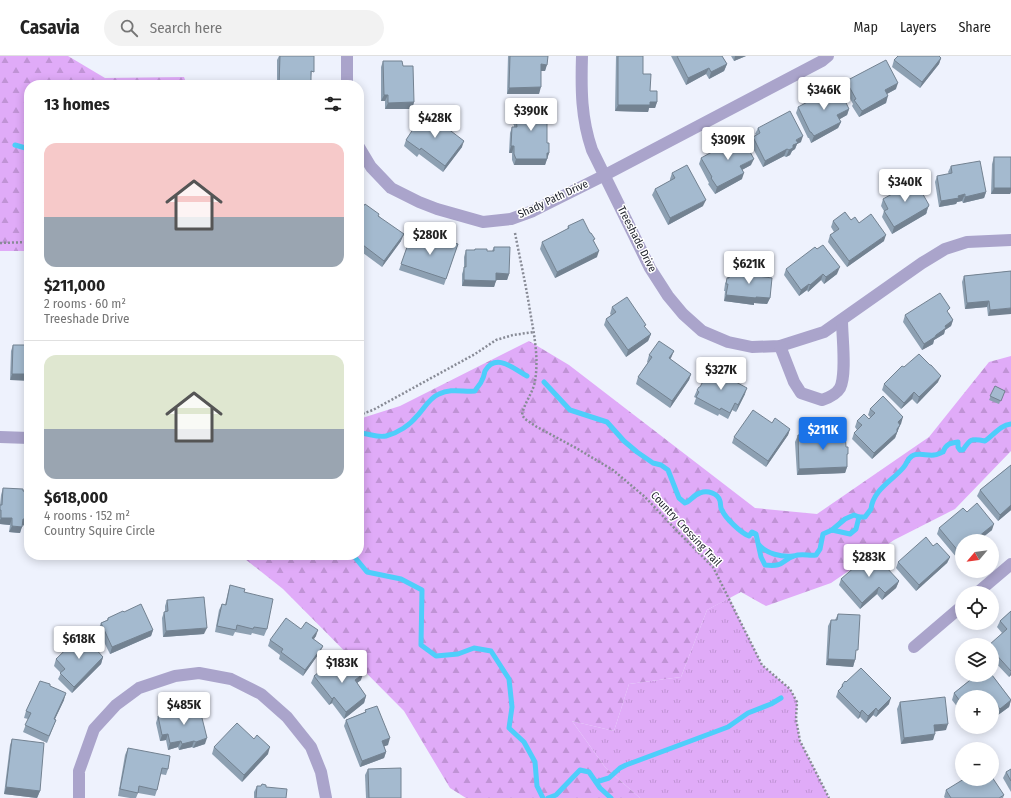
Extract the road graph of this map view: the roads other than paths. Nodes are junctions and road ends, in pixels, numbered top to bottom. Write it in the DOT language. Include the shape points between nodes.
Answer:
graph roads {
  1 [pos="347,56"];
  2 [pos="582,56"];
  3 [pos="828,56"];
  4 [pos="347,80"];
  5 [pos="364,155"];
  6 [pos="605,175"];
  7 [pos="1011,240"];
  8 [pos="842,320"];
  9 [pos="780,346"];
  10 [pos="0,437"];
  11 [pos="24,438"];
  12 [pos="1011,564"];
  13 [pos="985,586"];
  14 [pos="955,612"];
  15 [pos="914,647"];
  16 [pos="79,798"];
  17 [pos="326,798"];
  1 -- 4 [label="street"];
  2 -- 6 [label="street, Treeshade Drive" via="582,108 586,131 592,150"];
  3 -- 6 [label="street, Shady Path Drive"];
  5 -- 6 [label="street, Shady Path Drive" via="371,167 391,188 437,209 484,222 512,219 533,211"];
  6 -- 9 [label="street, Treeshade Drive" via="650,268 683,314 702,331 728,342 752,348"];
  7 -- 8 [label="street, Treeshade Drive" via="967,242 945,249"];
  8 -- 9 [label="street, Treeshade Drive" via="824,332"];
  8 -- 9 [label="street" via="844,368 840,388 832,396 822,400 801,393"];
  10 -- 11 [label="street"];
  12 -- 13 [label="street"];
  14 -- 15 [label="street"];
  16 -- 17 [label="street" via="79,771 94,729 116,705 139,688 175,676 199,673 231,679 262,694 287,717 310,747 321,772"];
}
